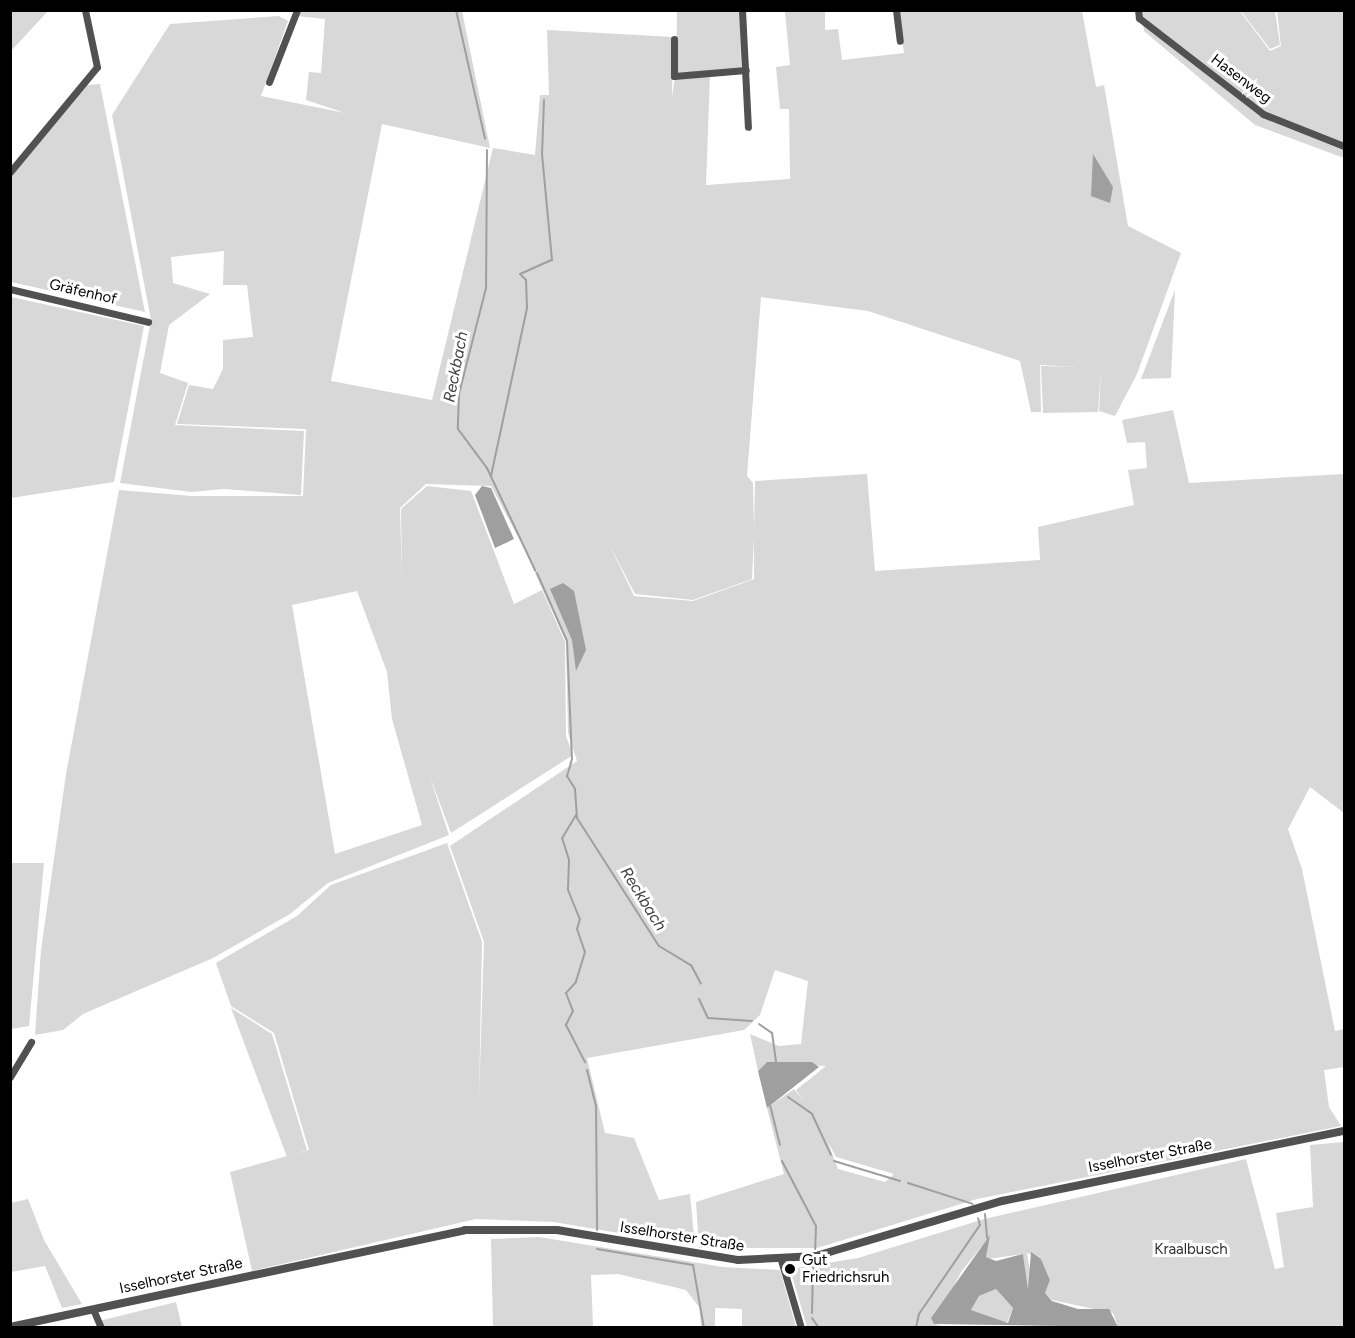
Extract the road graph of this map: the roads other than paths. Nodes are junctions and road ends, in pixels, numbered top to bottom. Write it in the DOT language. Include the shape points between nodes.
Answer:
graph roads {
  1 [pos="85,10"];
  2 [pos="297,10"];
  3 [pos="742,10"];
  4 [pos="896,10"];
  5 [pos="1138,10"];
  6 [pos="674,39"];
  7 [pos="900,40"];
  8 [pos="746,70"];
  9 [pos="269,82"];
  10 [pos="748,127"];
  11 [pos="1344,146"];
  12 [pos="10,172"];
  13 [pos="10,289"];
  14 [pos="148,322"];
  15 [pos="31,1042"];
  16 [pos="10,1077"];
  17 [pos="1344,1131"];
  18 [pos="782,1260"];
  19 [pos="93,1309"];
  20 [pos="10,1327"];
  21 [pos="101,1328"];
  22 [pos="801,1328"];
  1 -- 12 [label="street" via="97,67"];
  2 -- 9 [label="street"];
  3 -- 8 [label="street"];
  4 -- 7 [label="street"];
  5 -- 11 [label="street, Hasenweg" via="1139,18 1263,114"];
  6 -- 8 [label="street" via="674,76"];
  8 -- 10 [label="street"];
  13 -- 14 [label="street, Gräfenhof"];
  15 -- 16 [label="street"];
  17 -- 18 [label="street, Isselhorster Straße" via="1002,1201 864,1245"];
  18 -- 19 [label="street, Isselhorster Straße" via="708,1257 557,1230 488,1228 415,1238"];
  18 -- 22 [label="street"];
  19 -- 20 [label="street, Isselhorster Straße"];
  19 -- 21 [label="street"];
}
